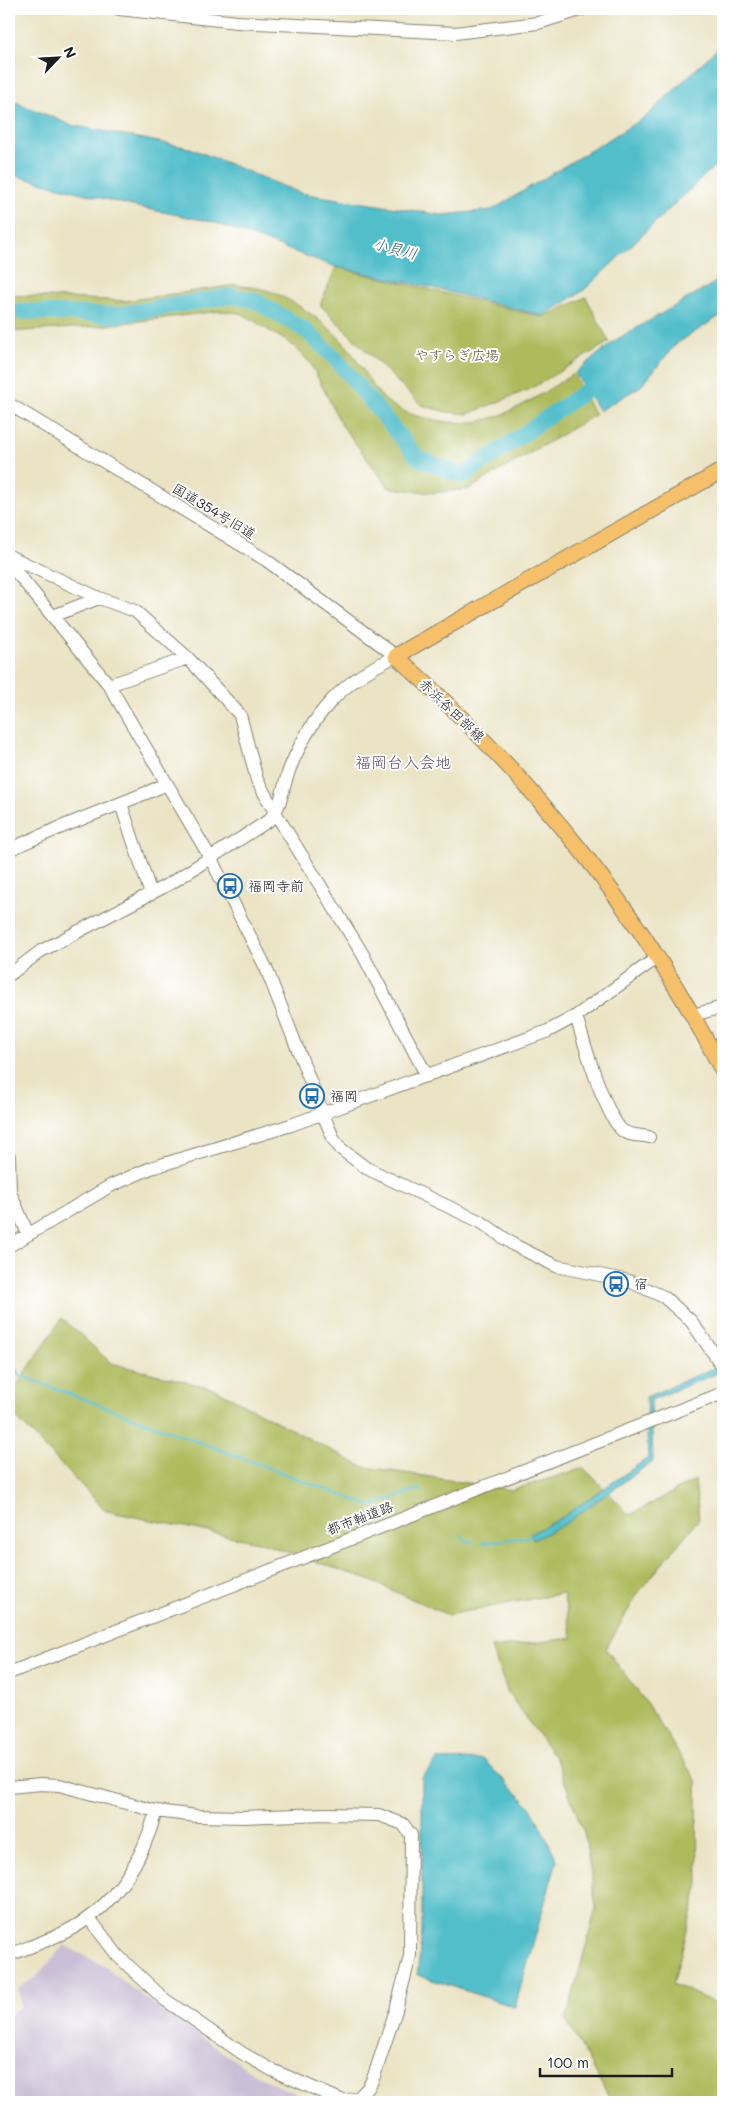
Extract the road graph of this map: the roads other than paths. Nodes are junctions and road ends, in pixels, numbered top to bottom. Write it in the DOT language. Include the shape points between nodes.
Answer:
graph roads {
  1 [pos="119,9"];
  2 [pos="583,9"];
  3 [pos="9,404"];
  4 [pos="723,470"];
  5 [pos="9,556"];
  6 [pos="9,563"];
  7 [pos="100,598"];
  8 [pos="53,616"];
  9 [pos="396,656"];
  10 [pos="188,658"];
  11 [pos="109,685"];
  12 [pos="167,784"];
  13 [pos="121,804"];
  14 [pos="276,814"];
  15 [pos="9,850"];
  16 [pos="211,859"];
  17 [pos="150,894"];
  18 [pos="658,957"];
  19 [pos="9,975"];
  20 [pos="723,1007"];
  21 [pos="693,1015"];
  22 [pos="576,1016"];
  23 [pos="723,1072"];
  24 [pos="427,1076"];
  25 [pos="323,1114"];
  26 [pos="649,1137"];
  27 [pos="9,1156"];
  28 [pos="28,1234"];
  29 [pos="9,1246"];
  30 [pos="723,1367"];
  31 [pos="723,1393"];
  32 [pos="9,1673"];
  33 [pos="9,1787"];
  34 [pos="156,1811"];
  35 [pos="89,1918"];
  36 [pos="9,1955"];
  37 [pos="359,2100"];
  1 -- 2 [label="street" via="236,22 455,33 538,23"];
  3 -- 9 [label="street, 国道354号旧道" via="266,560"];
  4 -- 9 [label="main road"];
  5 -- 7 [label="street"];
  6 -- 8 [label="street"];
  7 -- 8 [label="street"];
  7 -- 10 [label="street" via="135,611"];
  8 -- 11 [label="street"];
  9 -- 14 [label="street" via="359,676 316,717 290,768"];
  9 -- 18 [label="main road, 赤浜谷田部線" via="487,743 558,819 629,912"];
  10 -- 11 [label="street"];
  10 -- 14 [label="street" via="240,715 258,780"];
  11 -- 12 [label="street"];
  12 -- 13 [label="street"];
  12 -- 16 [label="street"];
  13 -- 15 [label="street"];
  13 -- 17 [label="street"];
  14 -- 16 [label="street"];
  14 -- 24 [label="street" via="362,953"];
  16 -- 17 [label="street"];
  16 -- 25 [label="street" via="266,968"];
  17 -- 19 [label="street" via="41,951"];
  18 -- 21 [label="main road, 赤浜谷田部線"];
  18 -- 22 [label="street"];
  20 -- 21 [label="street"];
  21 -- 23 [label="main road, 赤浜谷田部線"];
  22 -- 24 [label="street" via="548,1031"];
  22 -- 26 [label="street" via="616,1123 625,1133"];
  24 -- 25 [label="street"];
  25 -- 28 [label="street" via="129,1177"];
  25 -- 30 [label="street" via="334,1140 366,1168 481,1222 514,1245 556,1266 630,1281 664,1297 691,1321"];
  27 -- 28 [label="street" via="10,1192"];
  28 -- 29 [label="street"];
  31 -- 32 [label="street, 都市軸道路"];
  33 -- 34 [label="street" via="59,1786"];
  34 -- 35 [label="street" via="148,1842 138,1860 111,1897"];
  34 -- 37 [label="street" via="243,1817 379,1815 387,1816 408,1829 412,1841 410,1956 373,2079"];
  35 -- 36 [label="street"];
  35 -- 37 [label="street" via="118,1956 150,1987 242,2053 315,2091 343,2101"];
}
